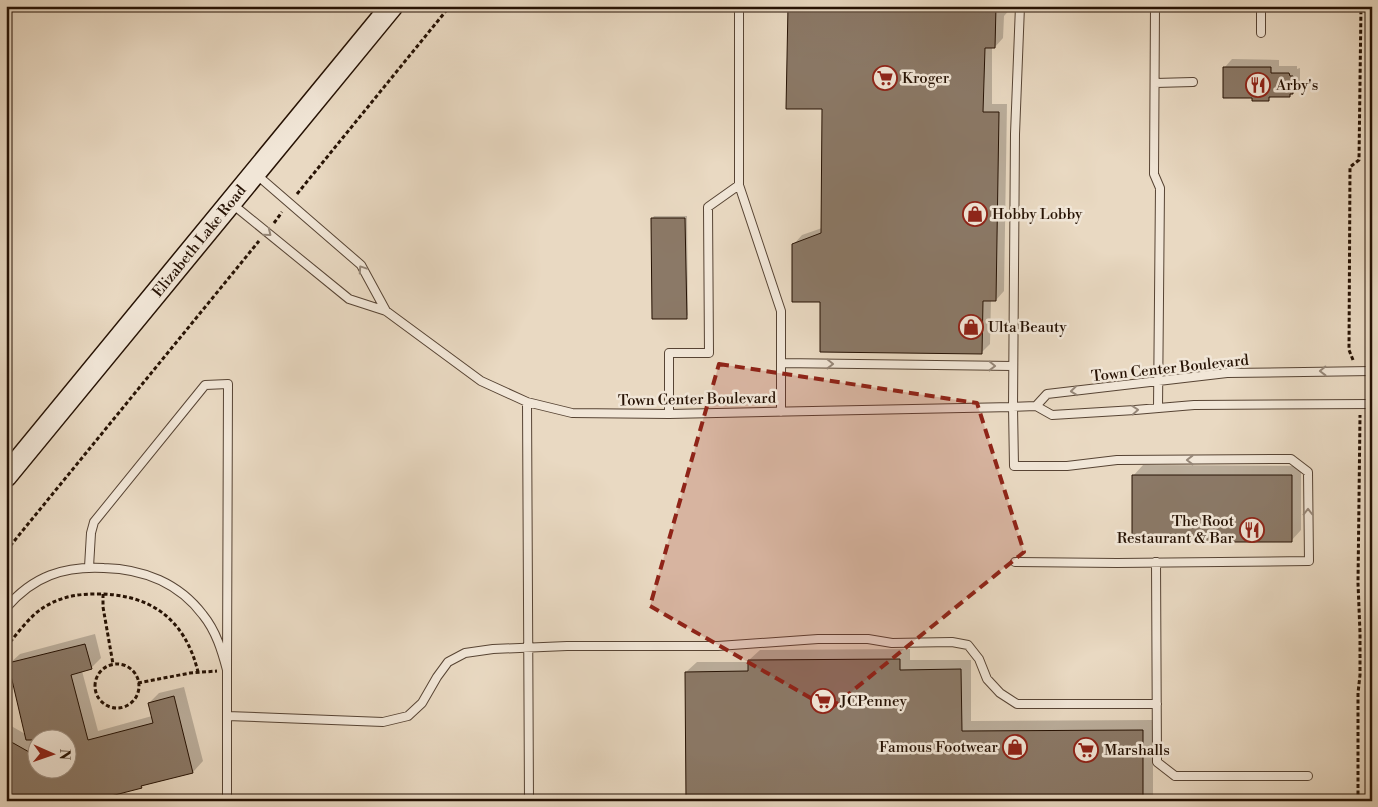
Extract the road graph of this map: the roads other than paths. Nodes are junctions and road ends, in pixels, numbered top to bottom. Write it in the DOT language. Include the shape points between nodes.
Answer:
graph roads {
  1 [pos="392,6"];
  2 [pos="739,6"];
  3 [pos="1020,6"];
  4 [pos="1155,6"];
  5 [pos="1261,6"];
  6 [pos="1260,32"];
  7 [pos="1193,82"];
  8 [pos="1154,83"];
  9 [pos="254,173"];
  10 [pos="739,185"];
  11 [pos="230,202"];
  12 [pos="386,311"];
  13 [pos="781,363"];
  14 [pos="1013,366"];
  15 [pos="1372,370"];
  16 [pos="1158,382"];
  17 [pos="528,402"];
  18 [pos="1372,404"];
  19 [pos="1036,406"];
  20 [pos="1013,407"];
  21 [pos="1158,408"];
  22 [pos="781,412"];
  23 [pos="669,414"];
  24 [pos="6,476"];
  25 [pos="1015,562"];
  26 [pos="1156,562"];
  27 [pos="89,567"];
  28 [pos="6,608"];
  29 [pos="528,647"];
  30 [pos="227,670"];
  31 [pos="1157,704"];
  32 [pos="228,716"];
  33 [pos="1308,776"];
  34 [pos="227,801"];
  35 [pos="529,801"];
  1 -- 9 [label="street, Elizabeth Lake Road"];
  2 -- 10 [label="lane"];
  3 -- 14 [label="lane" via="1015,134"];
  4 -- 8 [label="lane"];
  5 -- 6 [label="lane"];
  7 -- 8 [label="lane"];
  8 -- 16 [label="lane" via="1154,174 1160,188"];
  9 -- 11 [label="street, Elizabeth Lake Road"];
  12 -- 9 [label="lane, Town Center Boulevard, one-way" via="361,265"];
  10 -- 13 [label="lane" via="781,311"];
  10 -- 23 [label="lane" via="708,207 709,353 669,353"];
  11 -- 12 [label="lane, Town Center Boulevard, one-way" via="349,299"];
  11 -- 24 [label="street, Elizabeth Lake Road"];
  12 -- 17 [label="lane, Town Center Boulevard" via="481,381"];
  13 -- 14 [label="lane, one-way"];
  13 -- 22 [label="lane"];
  14 -- 20 [label="lane"];
  15 -- 16 [label="lane, Town Center Boulevard, one-way" via="1227,373"];
  16 -- 19 [label="lane, Town Center Boulevard, one-way" via="1048,394"];
  16 -- 21 [label="lane"];
  17 -- 23 [label="lane, Town Center Boulevard" via="572,414"];
  17 -- 29 [label="lane"];
  18 -- 21 [label="lane, Town Center Boulevard"];
  19 -- 20 [label="lane, Town Center Boulevard"];
  19 -- 21 [label="lane, Town Center Boulevard, one-way" via="1052,415"];
  20 -- 22 [label="lane, Town Center Boulevard"];
  26 -- 20 [label="lane, one-way" via="1309,561 1308,472 1291,460 1117,460 1067,466 1014,466"];
  22 -- 23 [label="lane, Town Center Boulevard"];
  25 -- 26 [label="lane"];
  26 -- 31 [label="lane"];
  27 -- 28 [label="lane" via="44,577 27,587"];
  27 -- 30 [label="lane" via="136,571 180,592 208,621"];
  27 -- 30 [label="lane" via="94,522 205,385 228,384"];
  29 -- 31 [label="lane" via="718,646 818,639 952,642 968,645 1000,694 1017,704"];
  29 -- 32 [label="lane" via="465,653 448,662 422,703 408,716 383,722"];
  29 -- 35 [label="lane"];
  30 -- 32 [label="lane"];
  31 -- 33 [label="lane" via="1157,762 1175,776"];
  32 -- 34 [label="lane"];
}
